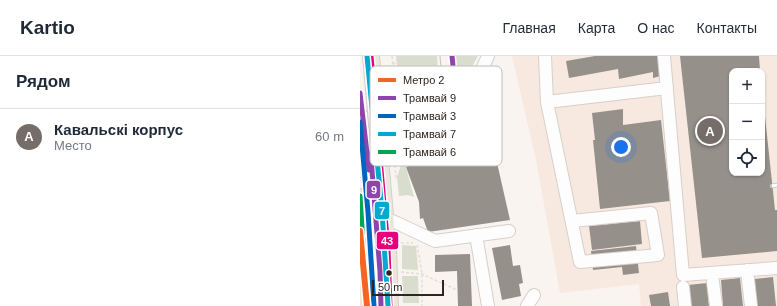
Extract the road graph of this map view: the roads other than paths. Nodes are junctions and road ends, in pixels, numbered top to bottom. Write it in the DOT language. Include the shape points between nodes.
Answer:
graph roads {
  1 [pos="371,56"];
  2 [pos="488,56"];
  3 [pos="545,56"];
  4 [pos="664,56"];
  5 [pos="372,66"];
  6 [pos="484,66"];
  7 [pos="666,88"];
  8 [pos="547,102"];
  9 [pos="370,162"];
  10 [pos="381,166"];
  11 [pos="360,171"];
  12 [pos="360,197"];
  13 [pos="385,218"];
  14 [pos="572,221"];
  15 [pos="361,224"];
  16 [pos="509,232"];
  17 [pos="476,235"];
  18 [pos="777,268"];
  19 [pos="747,270"];
  20 [pos="713,282"];
  21 [pos="683,287"];
  22 [pos="534,294"];
  23 [pos="365,306"];
  24 [pos="390,306"];
  25 [pos="488,306"];
  26 [pos="527,306"];
  27 [pos="684,306"];
  28 [pos="716,306"];
  29 [pos="751,306"];
  1 -- 5 [label="main road"];
  2 -- 6 [label="street"];
  3 -- 8 [label="street"];
  4 -- 7 [label="street"];
  7 -- 8 [label="street"];
  7 -- 19 [label="street" via="683,275"];
  8 -- 14 [label="street"];
  9 -- 11 [label="street"];
  10 -- 13 [label="main road"];
  12 -- 15 [label="main road"];
  13 -- 15 [label="street"];
  13 -- 17 [label="street" via="435,241"];
  13 -- 24 [label="main road"];
  14 -- 14 [label="street" via="580,262 658,255 651,213"];
  15 -- 23 [label="main road"];
  16 -- 17 [label="street"];
  17 -- 25 [label="street"];
  18 -- 19 [label="street"];
  19 -- 29 [label="street"];
  20 -- 28 [label="street"];
  21 -- 27 [label="street"];
  22 -- 26 [label="street"];
}
